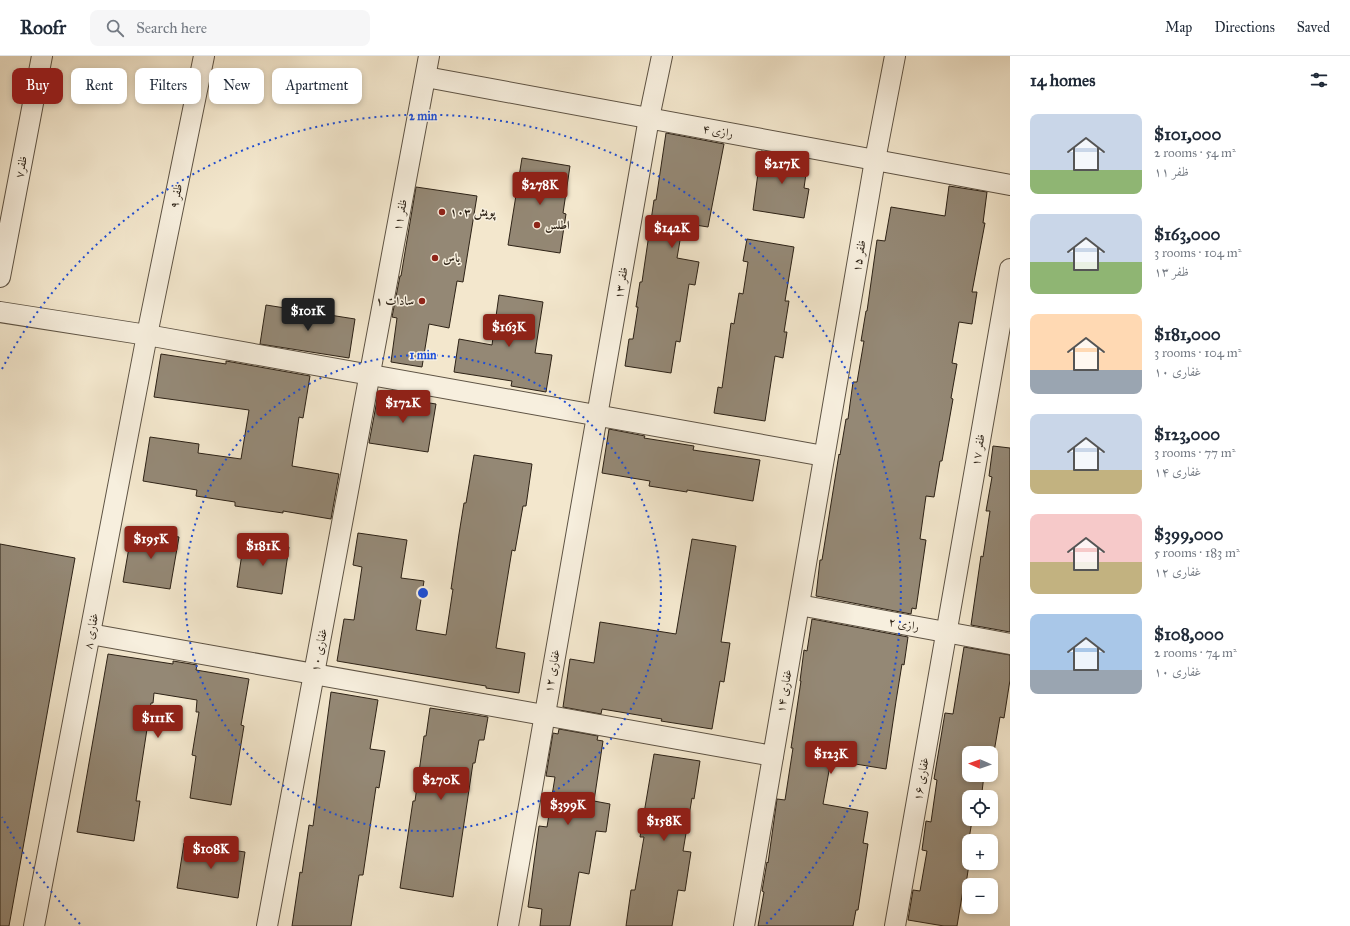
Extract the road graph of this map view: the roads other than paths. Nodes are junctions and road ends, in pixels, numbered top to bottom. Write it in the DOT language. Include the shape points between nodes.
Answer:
graph roads {
  1 [pos="42,56"];
  2 [pos="204,56"];
  3 [pos="429,56"];
  4 [pos="662,56"];
  5 [pos="895,56"];
  6 [pos="426,77"];
  7 [pos="649,118"];
  8 [pos="875,160"];
  9 [pos="1010,185"];
  10 [pos="1010,269"];
  11 [pos="0,277"];
  12 [pos="0,312"];
  13 [pos="147,335"];
  14 [pos="370,375"];
  15 [pos="597,415"];
  16 [pos="824,456"];
  17 [pos="799,605"];
  18 [pos="946,632"];
  19 [pos="90,634"];
  20 [pos="1010,644"];
  21 [pos="314,674"];
  22 [pos="544,715"];
  23 [pos="773,756"];
  24 [pos="34,926"];
  25 [pos="267,926"];
  26 [pos="508,926"];
  27 [pos="744,926"];
  28 [pos="895,926"];
  1 -- 11 [label="street, ظفر۷"];
  2 -- 13 [label="street, ظفر ۹"];
  3 -- 6 [label="street, ظفر ۱۱"];
  4 -- 7 [label="street, ظفر ۱۳"];
  5 -- 8 [label="street, ظفر ۱۵"];
  6 -- 7 [label="street, رازی ۴"];
  6 -- 14 [label="street, ظفر ۱۱"];
  7 -- 8 [label="street, رازی ۴"];
  7 -- 15 [label="street, ظفر ۱۳"];
  8 -- 9 [label="street, رازی ۴"];
  8 -- 16 [label="street, ظفر ۱۵"];
  10 -- 18 [label="street, ظفر ۱۷"];
  12 -- 13 [label="street"];
  13 -- 14 [label="street"];
  13 -- 19 [label="street, غفاری ۸"];
  14 -- 15 [label="street"];
  14 -- 21 [label="street, غفاری ۱۰"];
  15 -- 16 [label="street"];
  15 -- 22 [label="street, غفاری ۱۲"];
  16 -- 17 [label="street, غفاری ۱۴"];
  17 -- 18 [label="street, رازی ۲"];
  17 -- 23 [label="street, غفاری ۱۴"];
  18 -- 20 [label="street, رازی ۲"];
  18 -- 28 [label="street, غفاری ۱۶"];
  19 -- 21 [label="street"];
  19 -- 24 [label="street, غفاری ۸"];
  21 -- 22 [label="street"];
  21 -- 25 [label="street, غفاری ۱۰"];
  22 -- 23 [label="street"];
  22 -- 26 [label="street, غفاری ۱۲"];
  23 -- 27 [label="street, غفاری ۱۴"];
}
